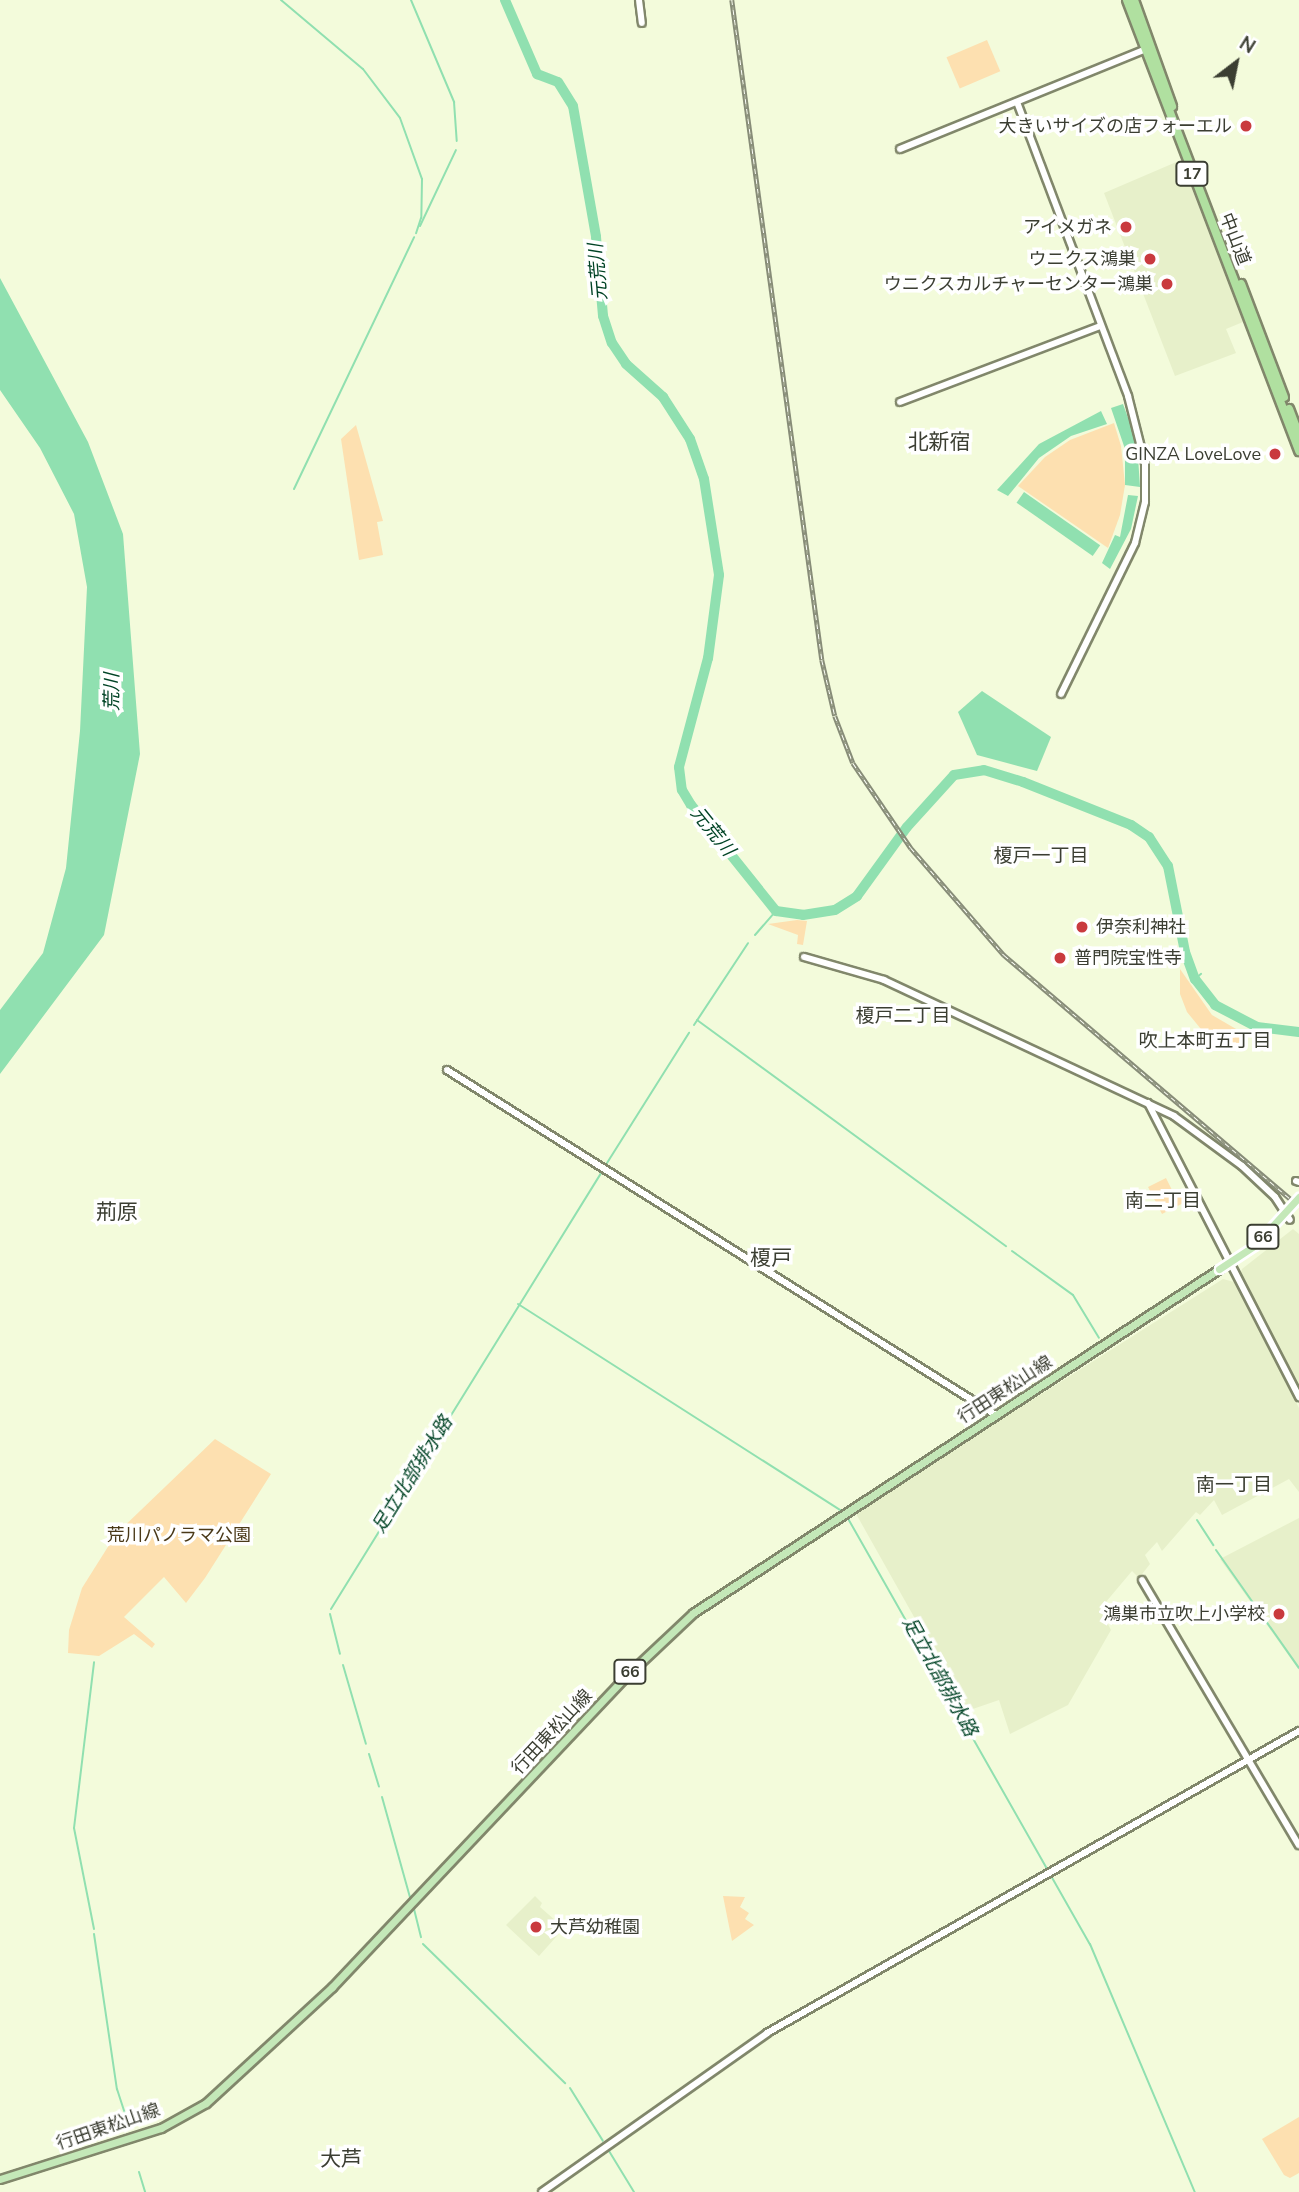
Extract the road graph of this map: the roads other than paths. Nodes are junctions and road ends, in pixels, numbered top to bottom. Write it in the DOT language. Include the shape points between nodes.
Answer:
graph roads {
  1 [pos="639,0"];
  2 [pos="1127,0"];
  3 [pos="1134,0"];
  4 [pos="642,23"];
  5 [pos="1146,49"];
  6 [pos="1017,102"];
  7 [pos="900,149"];
  8 [pos="1101,326"];
  9 [pos="900,402"];
  10 [pos="1299,435"];
  11 [pos="1299,451"];
  12 [pos="1061,694"];
  13 [pos="804,957"];
  14 [pos="447,1070"];
  15 [pos="1148,1103"];
  16 [pos="1299,1197"];
  17 [pos="1290,1220"];
  18 [pos="1299,1397"];
  19 [pos="996,1415"];
  20 [pos="1142,1580"];
  21 [pos="1299,1731"];
  22 [pos="1248,1760"];
  23 [pos="1299,1845"];
  24 [pos="0,2179"];
  25 [pos="542,2192"];
  1 -- 4 [label="street"];
  2 -- 5 [label="highway, 中山道 / 17"];
  3 -- 10 [label="highway, 中山道 / 17"];
  5 -- 6 [label="street"];
  5 -- 11 [label="highway, 中山道 / 17"];
  6 -- 7 [label="street"];
  6 -- 8 [label="street"];
  8 -- 9 [label="street"];
  8 -- 12 [label="street" via="1139,428 1145,502 1135,543"];
  13 -- 15 [label="street" via="884,979"];
  14 -- 19 [label="street"];
  15 -- 17 [label="street" via="1192,1126 1242,1166 1275,1197"];
  15 -- 18 [label="street"];
  16 -- 19 [label="main road, 行田東松山線 / 66, bridge" via="1254,1246"];
  19 -- 24 [label="main road, 行田東松山線 / 66" via="692,1613 623,1679 332,1987 206,2103 161,2128"];
  20 -- 22 [label="street"];
  21 -- 22 [label="street"];
  22 -- 23 [label="street"];
  22 -- 25 [label="street" via="767,2033"];
}
